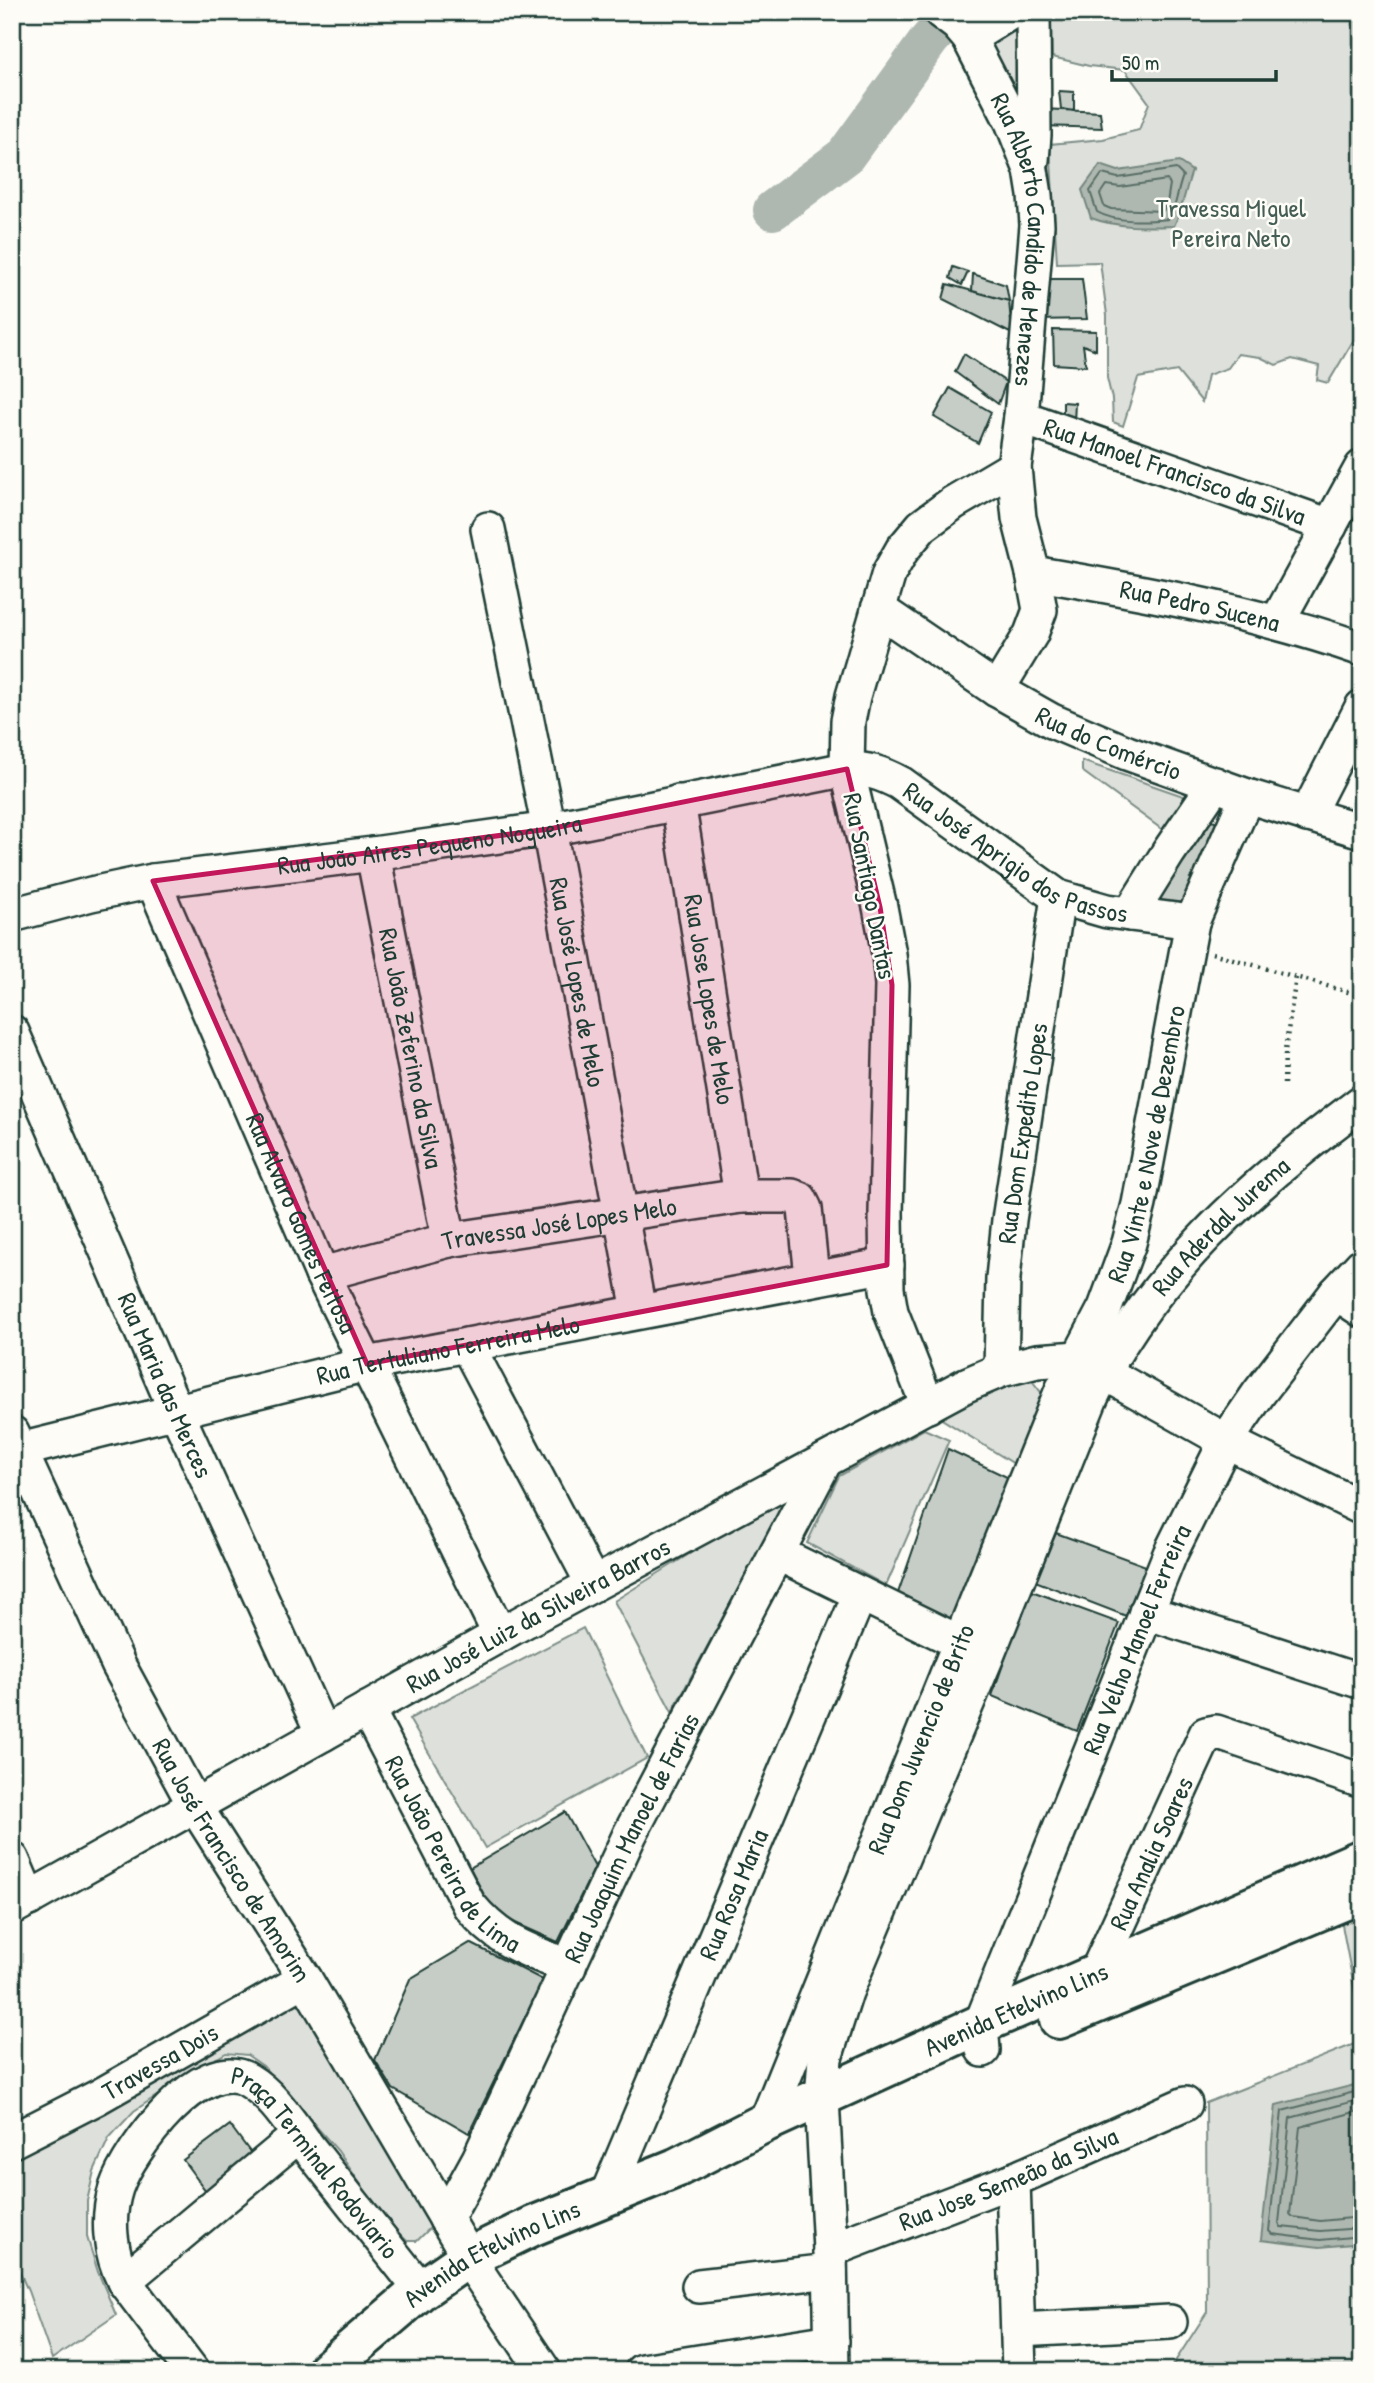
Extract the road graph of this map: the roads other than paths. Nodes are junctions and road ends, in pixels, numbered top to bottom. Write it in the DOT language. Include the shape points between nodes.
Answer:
graph roads {
  1 [pos="1011,12"];
  2 [pos="1034,12"];
  3 [pos="956,25"];
  4 [pos="1031,170"];
  5 [pos="1021,417"];
  6 [pos="1014,467"];
  7 [pos="1362,467"];
  8 [pos="1330,526"];
  9 [pos="488,530"];
  10 [pos="1034,573"];
  11 [pos="878,609"];
  12 [pos="1277,622"];
  13 [pos="1362,649"];
  14 [pos="997,690"];
  15 [pos="1362,707"];
  16 [pos="846,769"];
  17 [pos="1215,784"];
  18 [pos="1247,796"];
  19 [pos="678,802"];
  20 [pos="1307,815"];
  21 [pos="550,829"];
  22 [pos="1362,831"];
  23 [pos="373,854"];
  24 [pos="153,881"];
  25 [pos="1058,897"];
  26 [pos="1130,914"];
  27 [pos="12,915"];
  28 [pos="1190,934"];
  29 [pos="12,1032"];
  30 [pos="1362,1102"];
  31 [pos="741,1196"];
  32 [pos="619,1214"];
  33 [pos="449,1240"];
  34 [pos="1129,1242"];
  35 [pos="887,1265"];
  36 [pos="1362,1265"];
  37 [pos="1173,1270"];
  38 [pos="323,1274"];
  39 [pos="812,1277"];
  40 [pos="1349,1301"];
  41 [pos="639,1311"];
  42 [pos="467,1345"];
  43 [pos="367,1364"];
  44 [pos="1091,1364"];
  45 [pos="1001,1370"];
  46 [pos="928,1406"];
  47 [pos="176,1411"];
  48 [pos="1226,1441"];
  49 [pos="15,1445"];
  50 [pos="825,1461"];
  51 [pos="1362,1508"];
  52 [pos="777,1553"];
  53 [pos="593,1584"];
  54 [pos="860,1594"];
  55 [pos="1146,1612"];
  56 [pos="500,1634"];
  57 [pos="973,1650"];
  58 [pos="1362,1682"];
  59 [pos="368,1709"];
  60 [pos="323,1734"];
  61 [pos="1362,1781"];
  62 [pos="195,1806"];
  63 [pos="12,1859"];
  64 [pos="1361,1869"];
  65 [pos="21,1903"];
  66 [pos="569,1967"];
  67 [pos="1095,1976"];
  68 [pos="305,1979"];
  69 [pos="982,2037"];
  70 [pos="1185,2104"];
  71 [pos="822,2108"];
  72 [pos="766,2122"];
  73 [pos="299,2135"];
  74 [pos="12,2141"];
  75 [pos="677,2168"];
  76 [pos="1013,2180"];
  77 [pos="607,2195"];
  78 [pos="446,2219"];
  79 [pos="469,2257"];
  80 [pos="830,2260"];
  81 [pos="124,2281"];
  82 [pos="699,2286"];
  83 [pos="421,2290"];
  84 [pos="1170,2322"];
  85 [pos="1019,2330"];
  86 [pos="832,2356"];
  87 [pos="649,2370"];
  88 [pos="191,2371"];
  89 [pos="326,2371"];
  90 [pos="544,2371"];
  91 [pos="1019,2371"];
  1 -- 3 [label="street"];
  2 -- 4 [label="street"];
  3 -- 4 [label="street, Rua Alberto Candido de Menezes" via="1012,122"];
  4 -- 5 [label="street, Rua Alberto Candido de Menezes" via="1037,225"];
  5 -- 6 [label="street, Rua Alberto Candido de Menezes"];
  5 -- 8 [label="street, Rua Manoel Francisco da Silva"];
  6 -- 10 [label="street, Rua Alberto Candido de Menezes" via="1019,518"];
  6 -- 11 [label="street, Rua Santiago Dantas" via="922,526 889,573"];
  7 -- 8 [label="street"];
  8 -- 12 [label="street"];
  9 -- 21 [label="street, Rua José Lopes de Melo"];
  10 -- 12 [label="street, Rua Pedro Sucena"];
  10 -- 14 [label="street, Rua Alberto Candido de Menezes" via="1040,610 1037,622"];
  11 -- 14 [label="street, Rua do Comércio"];
  11 -- 16 [label="street, Rua Santiago Dantas" via="848,720"];
  12 -- 13 [label="street, Rua Pedro Sucena"];
  14 -- 17 [label="street, Rua do Comércio" via="1052,721"];
  15 -- 20 [label="street"];
  16 -- 19 [label="street, Rua João Aires Pequeno Nogueira"];
  16 -- 25 [label="street, Rua José Aprigio dos Passos" via="869,769 900,783"];
  16 -- 35 [label="street, Rua Santiago Dantas" via="880,906 892,985"];
  17 -- 18 [label="street, Rua do Comércio"];
  17 -- 26 [label="street"];
  18 -- 20 [label="street, Rua do Comércio"];
  18 -- 28 [label="street, Rua Vinte e Nove de Dezembro"];
  19 -- 21 [label="street, Rua João Aires Pequeno Nogueira"];
  19 -- 31 [label="street, Rua Jose Lopes de Melo"];
  20 -- 22 [label="street, Rua do Comércio"];
  21 -- 23 [label="street, Rua João Aires Pequeno Nogueira"];
  21 -- 32 [label="street, Rua José Lopes de Melo"];
  23 -- 24 [label="street, Rua João Aires Pequeno Nogueira"];
  23 -- 33 [label="street, Rua João Zeferino da Silva"];
  24 -- 27 [label="street, Rua João Aires Pequeno Nogueira"];
  24 -- 38 [label="street, Rua Alvaro Gomes Feitosa"];
  25 -- 26 [label="street, Rua José Aprigio dos Passos"];
  25 -- 45 [label="street, Rua Dom Expedito Lopes" via="1009,1220"];
  26 -- 28 [label="street, Rua José Aprigio dos Passos"];
  28 -- 34 [label="street, Rua Vinte e Nove de Dezembro"];
  29 -- 47 [label="street, Rua Maria das Merces"];
  30 -- 37 [label="street, Rua Aderdal Jurema" via="1294,1153"];
  31 -- 32 [label="street, Travessa José Lopes Melo"];
  31 -- 39 [label="street, Travessa José Lopes Melo" via="800,1199"];
  32 -- 33 [label="street, Travessa José Lopes Melo"];
  32 -- 41 [label="street, Rua José Lopes de Melo"];
  33 -- 38 [label="street, Travessa José Lopes Melo"];
  34 -- 37 [label="street"];
  34 -- 44 [label="street, Rua Vinte e Nove de Dezembro"];
  35 -- 39 [label="street, Rua Tertuliano Ferreira Melo"];
  35 -- 46 [label="street, Rua Santiago Dantas" via="891,1311"];
  36 -- 40 [label="street, Rua Velho Manoel Ferreira"];
  37 -- 44 [label="street, Rua Aderdal Jurema"];
  38 -- 43 [label="street, Rua Alvaro Gomes Feitosa"];
  39 -- 41 [label="street, Rua Tertuliano Ferreira Melo"];
  40 -- 48 [label="street, Rua Velho Manoel Ferreira" via="1259,1393"];
  41 -- 42 [label="street, Rua Tertuliano Ferreira Melo"];
  42 -- 43 [label="street, Rua Tertuliano Ferreira Melo"];
  42 -- 53 [label="street"];
  43 -- 47 [label="street, Rua Tertuliano Ferreira Melo"];
  43 -- 56 [label="street, Rua Alvaro Gomes Feitosa"];
  44 -- 45 [label="street, Rua José Luiz da Silveira Barros" via="1037,1360"];
  44 -- 48 [label="street"];
  44 -- 57 [label="street, Rua Dom Juvencio de Brito" via="1062,1390"];
  45 -- 46 [label="street, Rua José Luiz da Silveira Barros"];
  46 -- 50 [label="street, Rua José Luiz da Silveira Barros"];
  47 -- 49 [label="street, Rua Tertuliano Ferreira Melo"];
  47 -- 60 [label="street, Rua Maria das Merces"];
  48 -- 51 [label="street"];
  48 -- 55 [label="street, Rua Velho Manoel Ferreira"];
  49 -- 62 [label="street, Rua José Francisco de Amorim" via="108,1644"];
  50 -- 52 [label="street, Rua Joaquim Manoel de Farias"];
  50 -- 53 [label="street, Rua José Luiz da Silveira Barros"];
  52 -- 54 [label="street"];
  52 -- 66 [label="street, Rua Joaquim Manoel de Farias" via="630,1834"];
  53 -- 56 [label="street, Rua José Luiz da Silveira Barros"];
  54 -- 57 [label="street"];
  54 -- 77 [label="street, Rua Rosa Maria"];
  55 -- 58 [label="street"];
  55 -- 69 [label="street, Rua Velho Manoel Ferreira"];
  56 -- 59 [label="street, Rua José Luiz da Silveira Barros"];
  57 -- 71 [label="street, Rua Dom Juvencio de Brito" via="846,1992 825,2059"];
  57 -- 72 [label="street, Rua Dom Juvencio de Brito"];
  59 -- 60 [label="street, Rua José Luiz da Silveira Barros"];
  59 -- 66 [label="street, Rua João Pereira de Lima" via="470,1905 484,1923 499,1936"];
  60 -- 62 [label="street, Rua José Luiz da Silveira Barros"];
  61 -- 67 [label="street, Rua Analia Soares" via="1209,1732"];
  62 -- 65 [label="street, Rua José Luiz da Silveira Barros"];
  62 -- 68 [label="street, Rua José Francisco de Amorim"];
  63 -- 65 [label="street"];
  64 -- 67 [label="main road, Avenida Etelvino Lins"];
  64 -- 69 [label="main road, Avenida Etelvino Lins"];
  66 -- 78 [label="street, Rua Joaquim Manoel de Farias"];
  67 -- 69 [label="main road, Avenida Etelvino Lins"];
  68 -- 74 [label="street, Travessa Dois"];
  68 -- 78 [label="street, Rua José Francisco de Amorim"];
  69 -- 71 [label="main road, Avenida Etelvino Lins"];
  70 -- 76 [label="street, Rua Jose Semeão da Silva"];
  71 -- 72 [label="main road, Avenida Etelvino Lins"];
  71 -- 75 [label="main road, Avenida Etelvino Lins" via="730,2155"];
  71 -- 80 [label="street, Rua Dom Juvencio de Brito"];
  72 -- 75 [label="main road, Avenida Etelvino Lins"];
  73 -- 81 [label="street"];
  73 -- 81 [label="street, Praça Terminal Rodoviario" via="259,2088 237,2076 216,2077 182,2099 142,2140 116,2190 112,2247"];
  73 -- 83 [label="street, Praça Terminal Rodoviario"];
  75 -- 77 [label="main road, Avenida Etelvino Lins"];
  76 -- 80 [label="street, Rua Jose Semeão da Silva"];
  76 -- 85 [label="street"];
  77 -- 79 [label="main road, Avenida Etelvino Lins"];
  78 -- 79 [label="street, Rua José Francisco de Amorim"];
  79 -- 83 [label="main road, Avenida Etelvino Lins"];
  79 -- 90 [label="street, Rua José Francisco de Amorim"];
  80 -- 82 [label="street, Rua Jose Semeão da Silva"];
  80 -- 86 [label="street, Rua Dom Juvencio de Brito"];
  81 -- 88 [label="street, Praça Terminal Rodoviario"];
  83 -- 89 [label="main road, Avenida Etelvino Lins"];
  84 -- 85 [label="street"];
  85 -- 91 [label="street"];
  86 -- 87 [label="street"];
}
